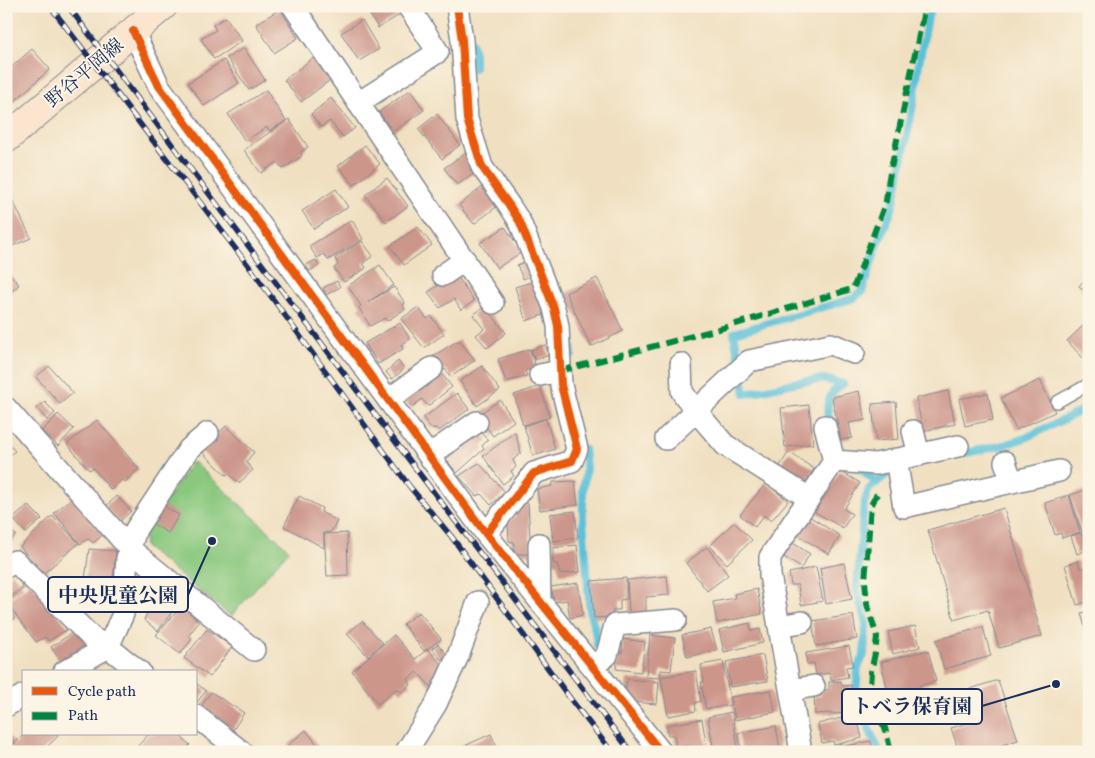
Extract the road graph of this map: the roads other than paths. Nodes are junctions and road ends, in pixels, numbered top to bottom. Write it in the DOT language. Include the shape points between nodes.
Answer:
graph roads {
  1 [pos="163,6"];
  2 [pos="293,6"];
  3 [pos="408,6"];
  4 [pos="457,6"];
  5 [pos="133,31"];
  6 [pos="358,103"];
  7 [pos="6,139"];
  8 [pos="465,260"];
  9 [pos="443,275"];
  10 [pos="493,302"];
  11 [pos="854,353"];
  12 [pos="681,364"];
  13 [pos="432,368"];
  14 [pos="1089,384"];
  15 [pos="388,400"];
  16 [pos="1057,402"];
  17 [pos="6,408"];
  18 [pos="696,411"];
  19 [pos="477,422"];
  20 [pos="825,426"];
  21 [pos="914,431"];
  22 [pos="208,433"];
  23 [pos="666,439"];
  24 [pos="958,446"];
  25 [pos="429,455"];
  26 [pos="919,455"];
  27 [pos="896,459"];
  28 [pos="834,461"];
  29 [pos="1005,462"];
  30 [pos="1060,471"];
  31 [pos="1012,482"];
  32 [pos="809,498"];
  33 [pos="486,534"];
  34 [pos="539,544"];
  35 [pos="130,548"];
  36 [pos="6,567"];
  37 [pos="540,601"];
  38 [pos="478,602"];
  39 [pos="676,620"];
  40 [pos="802,622"];
  41 [pos="779,626"];
  42 [pos="108,647"];
  43 [pos="254,650"];
  44 [pos="593,667"];
  45 [pos="68,670"];
  46 [pos="137,670"];
  47 [pos="814,686"];
  48 [pos="790,690"];
  49 [pos="22,696"];
  50 [pos="6,706"];
  51 [pos="198,718"];
  52 [pos="238,751"];
  53 [pos="406,752"];
  54 [pos="661,752"];
  55 [pos="801,752"];
  1 -- 5 [label="main road, 野谷平岡線"];
  2 -- 6 [label="street"];
  3 -- 6 [label="street" via="438,52"];
  4 -- 33 [label="street" via="467,119 482,167 520,222 554,308 558,326 550,373 560,385 576,449 572,461 534,473"];
  5 -- 7 [label="main road, 野谷平岡線"];
  5 -- 15 [label="street" via="159,86"];
  6 -- 8 [label="street"];
  8 -- 9 [label="street"];
  8 -- 10 [label="street"];
  11 -- 18 [label="street" via="831,344 805,341 749,361"];
  12 -- 18 [label="street" via="682,392"];
  13 -- 15 [label="street"];
  14 -- 16 [label="lane"];
  15 -- 25 [label="street"];
  17 -- 35 [label="street"];
  18 -- 23 [label="street"];
  18 -- 32 [label="street" via="725,445"];
  19 -- 25 [label="street"];
  20 -- 28 [label="street"];
  21 -- 26 [label="street"];
  22 -- 35 [label="street" via="189,449 136,529"];
  24 -- 26 [label="street"];
  25 -- 33 [label="street"];
  26 -- 27 [label="street"];
  27 -- 28 [label="street" via="876,464"];
  27 -- 31 [label="street" via="904,507"];
  28 -- 32 [label="street"];
  29 -- 31 [label="street"];
  30 -- 31 [label="street"];
  32 -- 41 [label="street" via="770,557"];
  33 -- 37 [label="street"];
  34 -- 37 [label="street"];
  35 -- 42 [label="street" via="124,614"];
  35 -- 43 [label="street"];
  36 -- 42 [label="street" via="15,561 92,636"];
  37 -- 44 [label="street"];
  38 -- 53 [label="street" via="436,704"];
  39 -- 44 [label="street" via="616,625 607,655"];
  40 -- 41 [label="street"];
  41 -- 48 [label="street"];
  42 -- 45 [label="street"];
  42 -- 46 [label="street"];
  44 -- 54 [label="street"];
  47 -- 48 [label="street"];
  48 -- 55 [label="street"];
  49 -- 50 [label="street"];
  51 -- 52 [label="street"];
}
